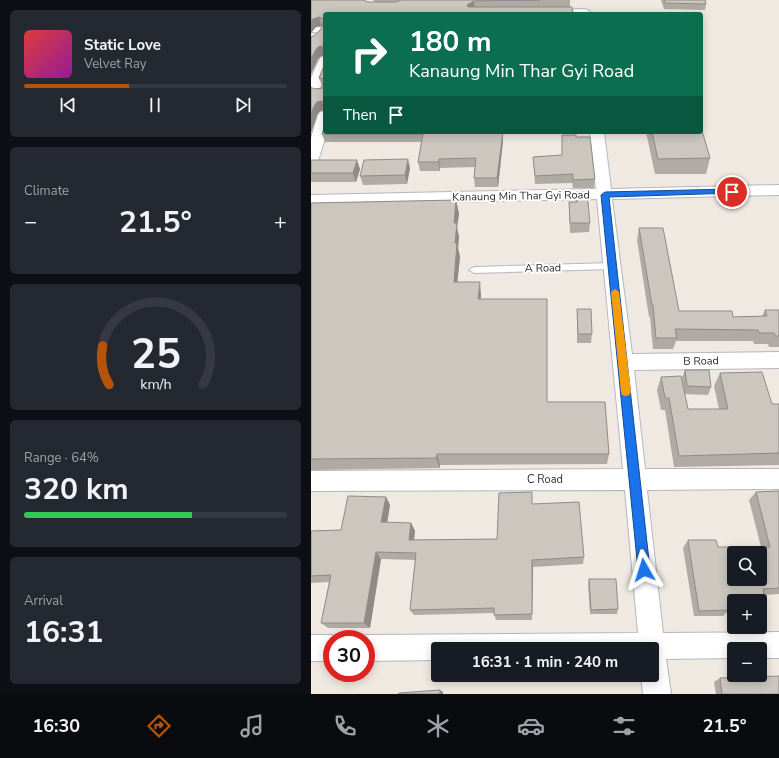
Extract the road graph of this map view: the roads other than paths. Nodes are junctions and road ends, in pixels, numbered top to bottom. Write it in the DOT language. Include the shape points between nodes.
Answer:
graph roads {
  1 [pos="584,0"];
  2 [pos="584,12"];
  3 [pos="319,30"];
  4 [pos="311,42"];
  5 [pos="323,65"];
  6 [pos="323,92"];
  7 [pos="323,127"];
  8 [pos="597,134"];
  9 [pos="311,161"];
  10 [pos="779,190"];
  11 [pos="605,195"];
  12 [pos="311,200"];
  13 [pos="612,266"];
  14 [pos="474,270"];
  15 [pos="779,360"];
  16 [pos="623,362"];
  17 [pos="635,479"];
  18 [pos="779,479"];
  19 [pos="311,481"];
  20 [pos="651,642"];
  21 [pos="779,645"];
  22 [pos="311,648"];
  23 [pos="323,648"];
  24 [pos="375,648"];
  25 [pos="431,648"];
  26 [pos="659,649"];
  27 [pos="656,682"];
  28 [pos="657,694"];
  1 -- 2 [label="street"];
  3 -- 4 [label="street"];
  5 -- 6 [label="street" via="313,89"];
  7 -- 9 [label="street"];
  8 -- 11 [label="street"];
  10 -- 11 [label="street, Kanaung Min Thar Gyi Road"];
  11 -- 12 [label="street, Kanaung Min Thar Gyi Road"];
  11 -- 13 [label="street"];
  13 -- 14 [label="lane, A Road"];
  13 -- 16 [label="street"];
  15 -- 16 [label="street, B Road"];
  16 -- 17 [label="street"];
  17 -- 18 [label="street, C Road"];
  17 -- 19 [label="street, C Road"];
  17 -- 20 [label="street"];
  21 -- 26 [label="street"];
  22 -- 23 [label="street"];
  24 -- 25 [label="street"];
  27 -- 28 [label="street"];
}
